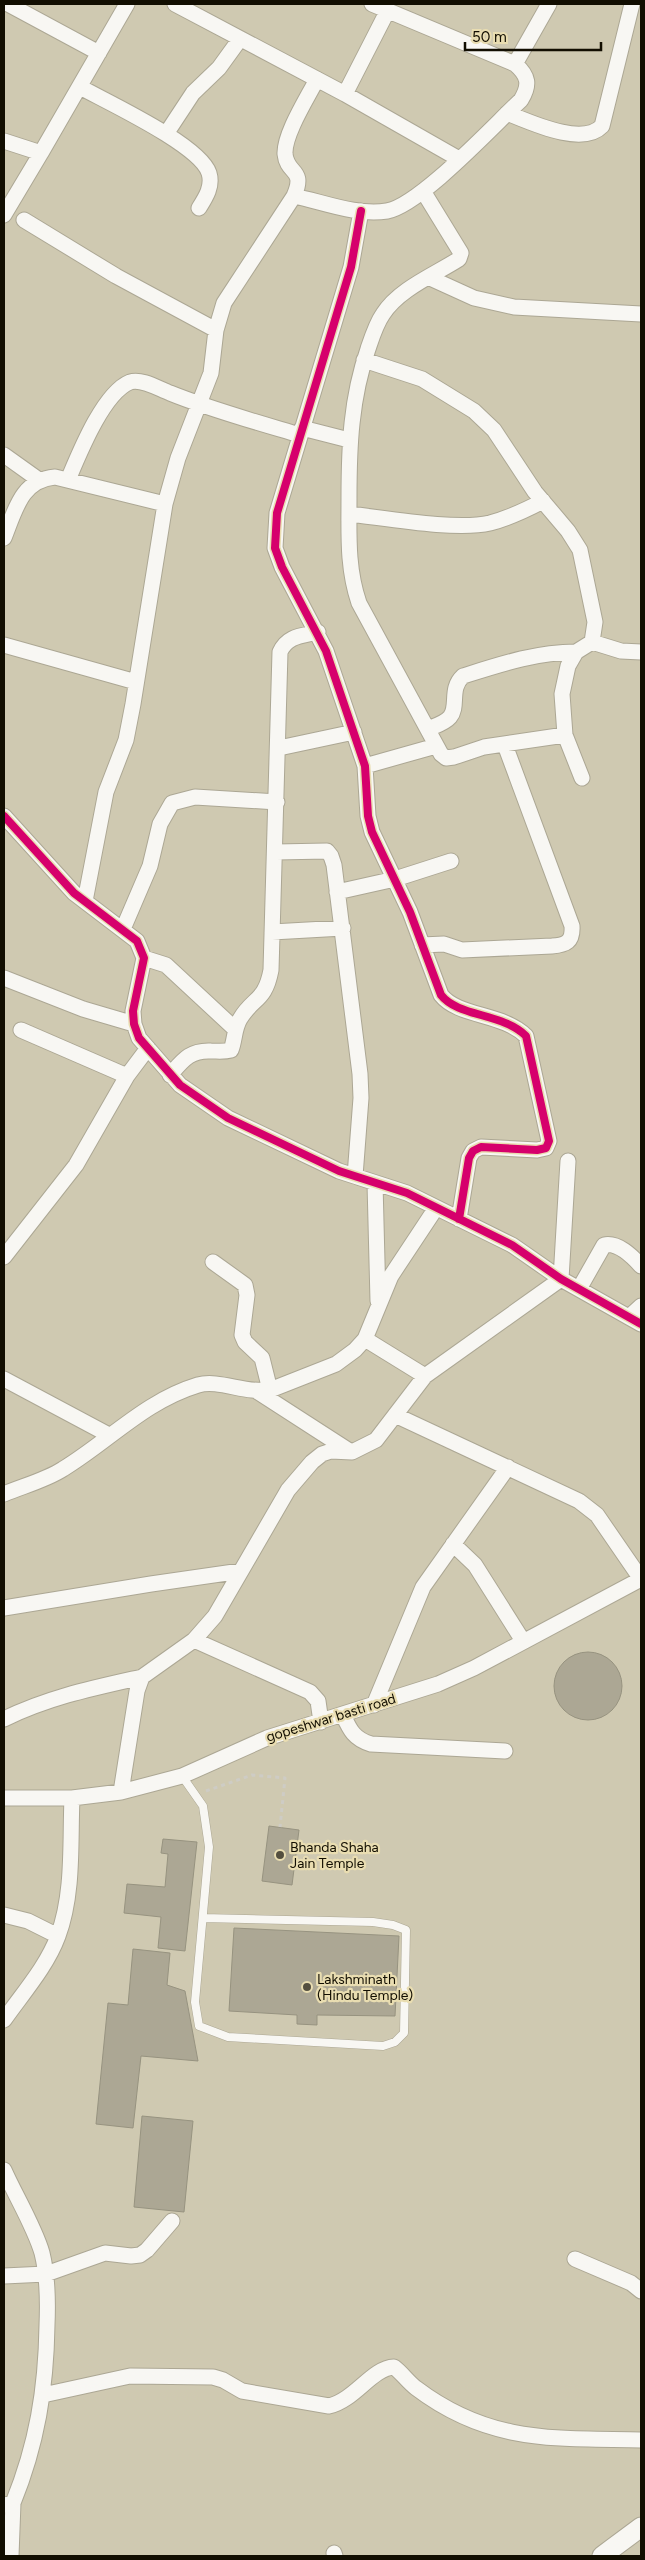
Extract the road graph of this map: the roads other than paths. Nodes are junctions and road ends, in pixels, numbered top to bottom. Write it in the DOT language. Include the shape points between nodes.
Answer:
graph roads {
  1 [pos="8,4"];
  2 [pos="128,4"];
  3 [pos="175,4"];
  4 [pos="372,4"];
  5 [pos="548,4"];
  6 [pos="632,4"];
  7 [pos="388,10"];
  8 [pos="240,39"];
  9 [pos="99,53"];
  10 [pos="515,64"];
  11 [pos="317,79"];
  12 [pos="80,87"];
  13 [pos="344,94"];
  14 [pos="507,113"];
  15 [pos="166,134"];
  16 [pos="4,141"];
  17 [pos="41,153"];
  18 [pos="458,159"];
  19 [pos="422,191"];
  20 [pos="294,196"];
  21 [pos="199,208"];
  22 [pos="361,211"];
  23 [pos="4,215"];
  24 [pos="24,220"];
  25 [pos="430,278"];
  26 [pos="641,314"];
  27 [pos="216,330"];
  28 [pos="364,360"];
  29 [pos="200,406"];
  30 [pos="301,432"];
  31 [pos="349,440"];
  32 [pos="4,455"];
  33 [pos="39,480"];
  34 [pos="68,480"];
  35 [pos="543,501"];
  36 [pos="165,504"];
  37 [pos="349,514"];
  38 [pos="4,538"];
  39 [pos="318,632"];
  40 [pos="592,642"];
  41 [pos="4,645"];
  42 [pos="576,652"];
  43 [pos="641,652"];
  44 [pos="136,682"];
  45 [pos="428,729"];
  46 [pos="354,732"];
  47 [pos="565,735"];
  48 [pos="505,745"];
  49 [pos="436,746"];
  50 [pos="279,748"];
  51 [pos="365,766"];
  52 [pos="582,778"];
  53 [pos="277,802"];
  54 [pos="4,816"];
  55 [pos="276,852"];
  56 [pos="451,861"];
  57 [pos="395,879"];
  58 [pos="338,892"];
  59 [pos="85,901"];
  60 [pos="343,928"];
  61 [pos="123,929"];
  62 [pos="272,932"];
  63 [pos="422,945"];
  64 [pos="144,958"];
  65 [pos="4,978"];
  66 [pos="134,1024"];
  67 [pos="236,1029"];
  68 [pos="21,1030"];
  69 [pos="148,1048"];
  70 [pos="170,1075"];
  71 [pos="127,1076"];
  72 [pos="568,1161"];
  73 [pos="355,1176"];
  74 [pos="375,1183"];
  75 [pos="436,1208"];
  76 [pos="459,1219"];
  77 [pos="4,1257"];
  78 [pos="213,1262"];
  79 [pos="641,1266"];
  80 [pos="561,1279"];
  81 [pos="579,1289"];
  82 [pos="641,1306"];
  83 [pos="378,1310"];
  84 [pos="635,1321"];
  85 [pos="365,1339"];
  86 [pos="425,1376"];
  87 [pos="4,1379"];
  88 [pos="264,1391"];
  89 [pos="395,1415"];
  90 [pos="110,1435"];
  91 [pos="352,1452"];
  92 [pos="508,1467"];
  93 [pos="4,1494"];
  94 [pos="453,1544"];
  95 [pos="241,1572"];
  96 [pos="641,1579"];
  97 [pos="4,1608"];
  98 [pos="194,1640"];
  99 [pos="523,1641"];
  100 [pos="142,1677"];
  101 [pos="374,1705"];
  102 [pos="343,1715"];
  103 [pos="4,1719"];
  104 [pos="322,1722"];
  105 [pos="505,1750"];
  106 [pos="182,1776"];
  107 [pos="121,1792"];
  108 [pos="4,1798"];
  109 [pos="72,1798"];
  110 [pos="4,1915"];
  111 [pos="203,1918"];
  112 [pos="58,1936"];
  113 [pos="4,2020"];
  114 [pos="4,2170"];
  115 [pos="172,2221"];
  116 [pos="575,2259"];
  117 [pos="46,2274"];
  118 [pos="4,2276"];
  119 [pos="641,2291"];
  120 [pos="43,2395"];
  121 [pos="641,2440"];
  122 [pos="8,2504"];
  123 [pos="641,2527"];
  124 [pos="11,2556"];
  125 [pos="602,2556"];
  1 -- 9 [label="street"];
  2 -- 9 [label="street"];
  3 -- 8 [label="street"];
  4 -- 7 [label="street"];
  5 -- 10 [label="street"];
  6 -- 14 [label="street" via="602,126 596,132 564,132"];
  7 -- 10 [label="street"];
  7 -- 13 [label="street"];
  8 -- 11 [label="street"];
  8 -- 15 [label="street" via="219,68 193,93"];
  9 -- 12 [label="street"];
  10 -- 14 [label="street" via="528,80 527,90"];
  11 -- 13 [label="street"];
  11 -- 20 [label="street" via="285,154 297,174 299,184"];
  12 -- 15 [label="street"];
  12 -- 17 [label="street"];
  13 -- 18 [label="street"];
  14 -- 18 [label="street"];
  15 -- 21 [label="street" via="198,158 208,171 209,191"];
  16 -- 17 [label="street"];
  17 -- 23 [label="street"];
  18 -- 19 [label="street"];
  19 -- 22 [label="street" via="400,208"];
  19 -- 25 [label="street" via="461,253 459,259"];
  20 -- 22 [label="street"];
  20 -- 27 [label="street" via="224,303"];
  22 -- 30 [label="street" via="351,267"];
  24 -- 27 [label="street" via="116,276"];
  25 -- 26 [label="street" via="474,298 514,307"];
  25 -- 28 [label="street" via="396,298 383,314"];
  27 -- 29 [label="street" via="212,373"];
  28 -- 31 [label="street" via="358,377"];
  28 -- 35 [label="street" via="422,378 474,411 494,430"];
  29 -- 30 [label="street"];
  29 -- 34 [label="street" via="143,382 131,382 119,390 104,408 82,444"];
  29 -- 36 [label="street" via="178,458"];
  30 -- 31 [label="street"];
  30 -- 39 [label="street" via="277,513 275,548 282,568"];
  31 -- 37 [label="street"];
  32 -- 33 [label="street"];
  33 -- 34 [label="street" via="55,477"];
  33 -- 38 [label="street" via="27,488 16,505"];
  34 -- 36 [label="street"];
  35 -- 37 [label="street" via="488,523 439,523"];
  35 -- 40 [label="street" via="580,550 595,622"];
  36 -- 44 [label="street"];
  37 -- 45 [label="street" via="349,558 357,596"];
  39 -- 46 [label="street"];
  39 -- 50 [label="street" via="293,638 284,643 280,652"];
  40 -- 42 [label="street"];
  40 -- 43 [label="street" via="621,651"];
  41 -- 44 [label="street"];
  42 -- 45 [label="street" via="520,658 463,676 455,688 449,719"];
  42 -- 47 [label="street" via="568,666 562,694"];
  44 -- 59 [label="street" via="126,740 106,792"];
  45 -- 49 [label="street"];
  46 -- 50 [label="street"];
  46 -- 51 [label="street"];
  47 -- 48 [label="street"];
  47 -- 52 [label="street"];
  48 -- 49 [label="street" via="484,747 446,758"];
  48 -- 63 [label="street" via="572,926 572,935 569,941 558,945 462,950 444,944"];
  49 -- 51 [label="street"];
  50 -- 53 [label="street"];
  51 -- 57 [label="street" via="372,832"];
  53 -- 55 [label="street"];
  53 -- 61 [label="street" via="194,796 172,803 160,824 150,866"];
  54 -- 59 [label="street"];
  55 -- 58 [label="street" via="327,851 334,865"];
  55 -- 62 [label="street"];
  56 -- 57 [label="street"];
  57 -- 58 [label="street"];
  57 -- 63 [label="street"];
  58 -- 60 [label="street"];
  59 -- 61 [label="street"];
  60 -- 62 [label="street"];
  60 -- 73 [label="street" via="360,1074"];
  61 -- 64 [label="street" via="137,941"];
  62 -- 67 [label="street" via="268,984 264,994 241,1017"];
  63 -- 76 [label="street" via="445,1001 516,1026 526,1036 548,1130 546,1148 481,1147 473,1151 469,1158"];
  64 -- 66 [label="street" via="133,1012"];
  64 -- 67 [label="street" via="166,965"];
  65 -- 66 [label="street" via="83,1009"];
  66 -- 69 [label="street" via="139,1038"];
  67 -- 70 [label="street" via="231,1050 194,1052"];
  68 -- 71 [label="street"];
  69 -- 70 [label="street"];
  69 -- 71 [label="street"];
  70 -- 73 [label="street" via="228,1118"];
  71 -- 77 [label="street" via="76,1165"];
  72 -- 80 [label="street"];
  73 -- 74 [label="street"];
  74 -- 75 [label="street" via="407,1193"];
  74 -- 83 [label="street"];
  75 -- 76 [label="street"];
  75 -- 83 [label="street" via="391,1276"];
  76 -- 80 [label="street" via="512,1245"];
  78 -- 88 [label="street" via="245,1285 247,1295 242,1335 262,1358"];
  79 -- 81 [label="street" via="617,1246 604,1245"];
  80 -- 81 [label="street"];
  80 -- 86 [label="street"];
  81 -- 84 [label="street"];
  82 -- 84 [label="street"];
  83 -- 85 [label="street"];
  85 -- 86 [label="street"];
  85 -- 88 [label="street" via="336,1364"];
  86 -- 89 [label="street"];
  87 -- 90 [label="street"];
  88 -- 90 [label="street" via="201,1384 142,1410"];
  88 -- 91 [label="street"];
  89 -- 91 [label="street" via="376,1440"];
  89 -- 92 [label="street"];
  90 -- 93 [label="street" via="62,1469"];
  91 -- 95 [label="street" via="322,1454 299,1475"];
  92 -- 94 [label="street"];
  92 -- 96 [label="street" via="559,1491 597,1515"];
  94 -- 99 [label="street" via="475,1565"];
  94 -- 101 [label="street" via="423,1587"];
  95 -- 97 [label="street"];
  95 -- 98 [label="street" via="215,1616"];
  96 -- 99 [label="street, gopeshwar basti road"];
  98 -- 100 [label="street"];
  98 -- 104 [label="street" via="310,1692 318,1701"];
  99 -- 101 [label="street, gopeshwar basti road" via="438,1684"];
  100 -- 103 [label="street" via="64,1695"];
  100 -- 107 [label="street" via="135,1700"];
  101 -- 102 [label="street, gopeshwar basti road"];
  102 -- 104 [label="street, gopeshwar basti road"];
  102 -- 105 [label="street" via="352,1734 371,1744"];
  104 -- 106 [label="street, gopeshwar basti road" via="266,1738"];
  106 -- 107 [label="street, gopeshwar basti road"];
  106 -- 111 [label="lane" via="203,1806 209,1847"];
  107 -- 109 [label="street, gopeshwar basti road"];
  108 -- 109 [label="street, gopeshwar basti road"];
  109 -- 112 [label="street" via="67,1903"];
  110 -- 112 [label="street" via="28,1921"];
  111 -- 111 [label="lane" via="195,2002 199,2026 228,2037 383,2046 395,2042 404,2033 406,1930 373,1922"];
  112 -- 113 [label="street" via="42,1966"];
  114 -- 117 [label="street" via="41,2251"];
  115 -- 117 [label="street" via="140,2255 105,2253"];
  116 -- 119 [label="street" via="631,2283"];
  117 -- 118 [label="street"];
  117 -- 120 [label="street" via="47,2370"];
  120 -- 121 [label="street" via="130,2376 213,2377 242,2391 329,2406 358,2390 379,2370 394,2367 437,2402 490,2428 544,2438"];
  120 -- 122 [label="street" via="28,2465"];
  122 -- 124 [label="street"];
  123 -- 125 [label="street"];
}
